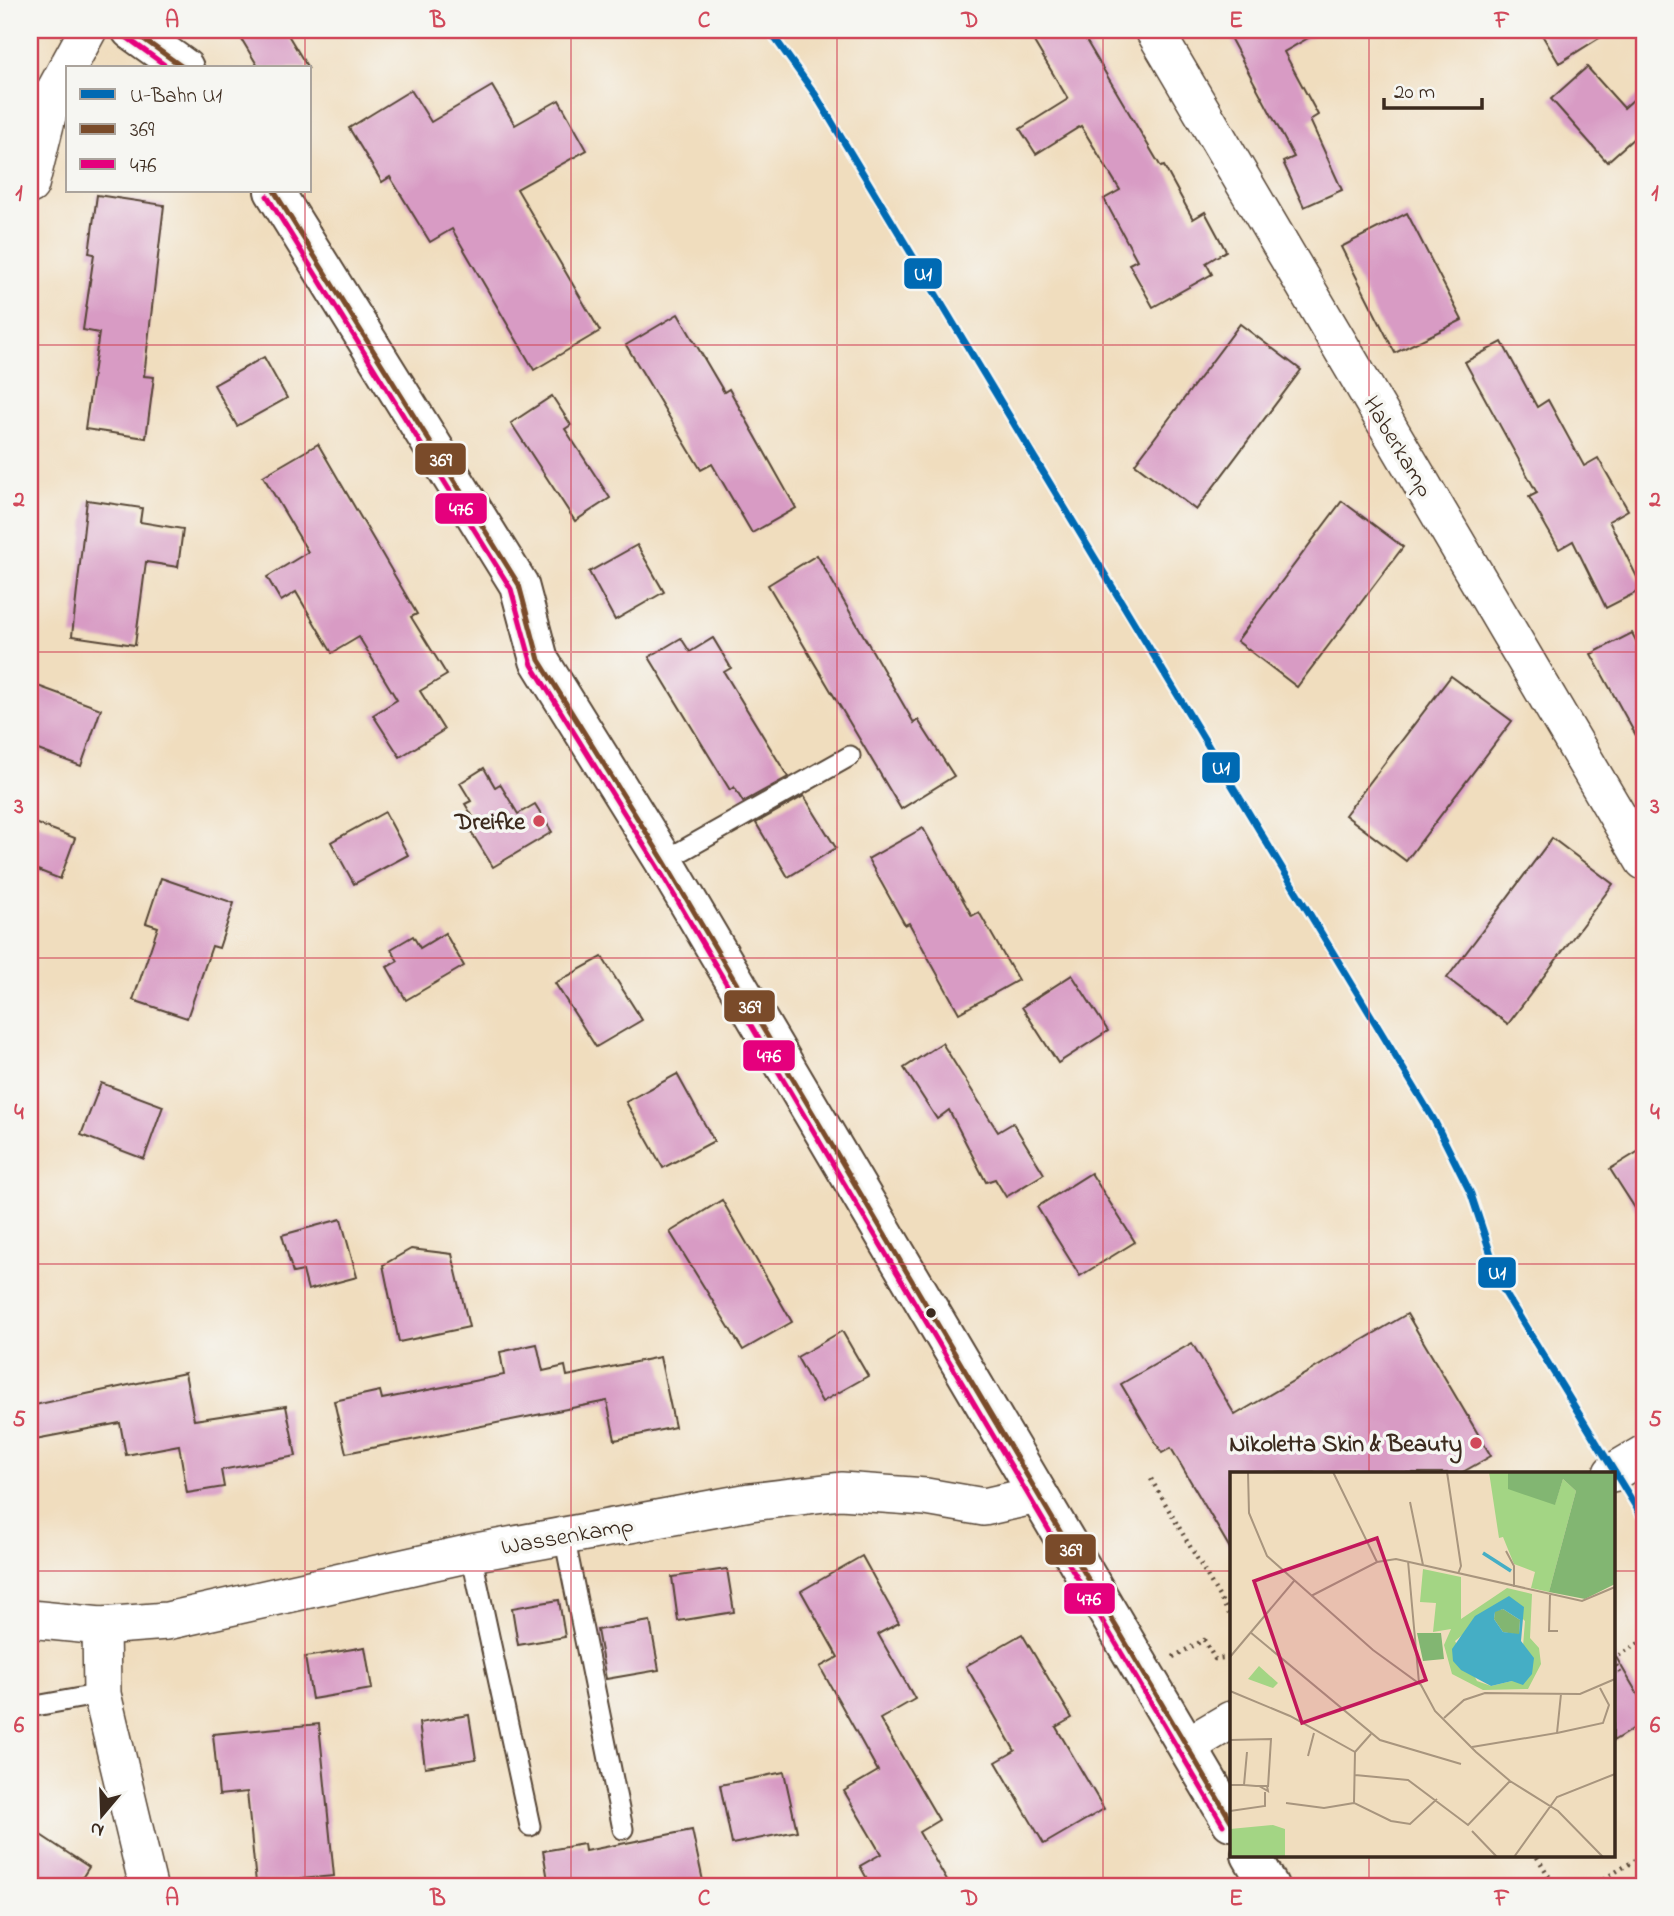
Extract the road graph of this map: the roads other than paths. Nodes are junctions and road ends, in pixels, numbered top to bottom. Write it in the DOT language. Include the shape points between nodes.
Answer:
graph roads {
  1 [pos="88,30"];
  2 [pos="131,30"];
  3 [pos="1154,30"];
  4 [pos="68,66"];
  5 [pos="181,66"];
  6 [pos="66,70"];
  7 [pos="30,185"];
  8 [pos="275,192"];
  9 [pos="850,757"];
  10 [pos="664,861"];
  11 [pos="1644,862"];
  12 [pos="1644,1454"];
  13 [pos="1614,1472"];
  14 [pos="1037,1494"];
  15 [pos="564,1536"];
  16 [pos="471,1553"];
  17 [pos="30,1619"];
  18 [pos="101,1626"];
  19 [pos="102,1694"];
  20 [pos="30,1707"];
  21 [pos="1230,1721"];
  22 [pos="1187,1746"];
  23 [pos="1230,1819"];
  24 [pos="530,1826"];
  25 [pos="623,1829"];
  26 [pos="1252,1856"];
  27 [pos="148,1886"];
  28 [pos="1269,1886"];
  1 -- 4 [label="street"];
  2 -- 5 [label="street"];
  3 -- 11 [label="street, Haberkamp"];
  6 -- 7 [label="street" via="52,96"];
  8 -- 10 [label="street" via="519,585 539,660"];
  9 -- 10 [label="lane"];
  10 -- 14 [label="street"];
  12 -- 13 [label="street"];
  14 -- 15 [label="street, Wassenkamp" via="984,1507 841,1491 750,1502"];
  14 -- 22 [label="street"];
  15 -- 16 [label="street, Wassenkamp"];
  15 -- 25 [label="lane"];
  16 -- 18 [label="street, Wassenkamp" via="167,1620"];
  16 -- 24 [label="lane"];
  17 -- 18 [label="street, Wassenkamp"];
  18 -- 19 [label="street"];
  19 -- 20 [label="lane"];
  19 -- 27 [label="street"];
  21 -- 22 [label="street"];
  22 -- 23 [label="street"];
  26 -- 28 [label="street"];
}
